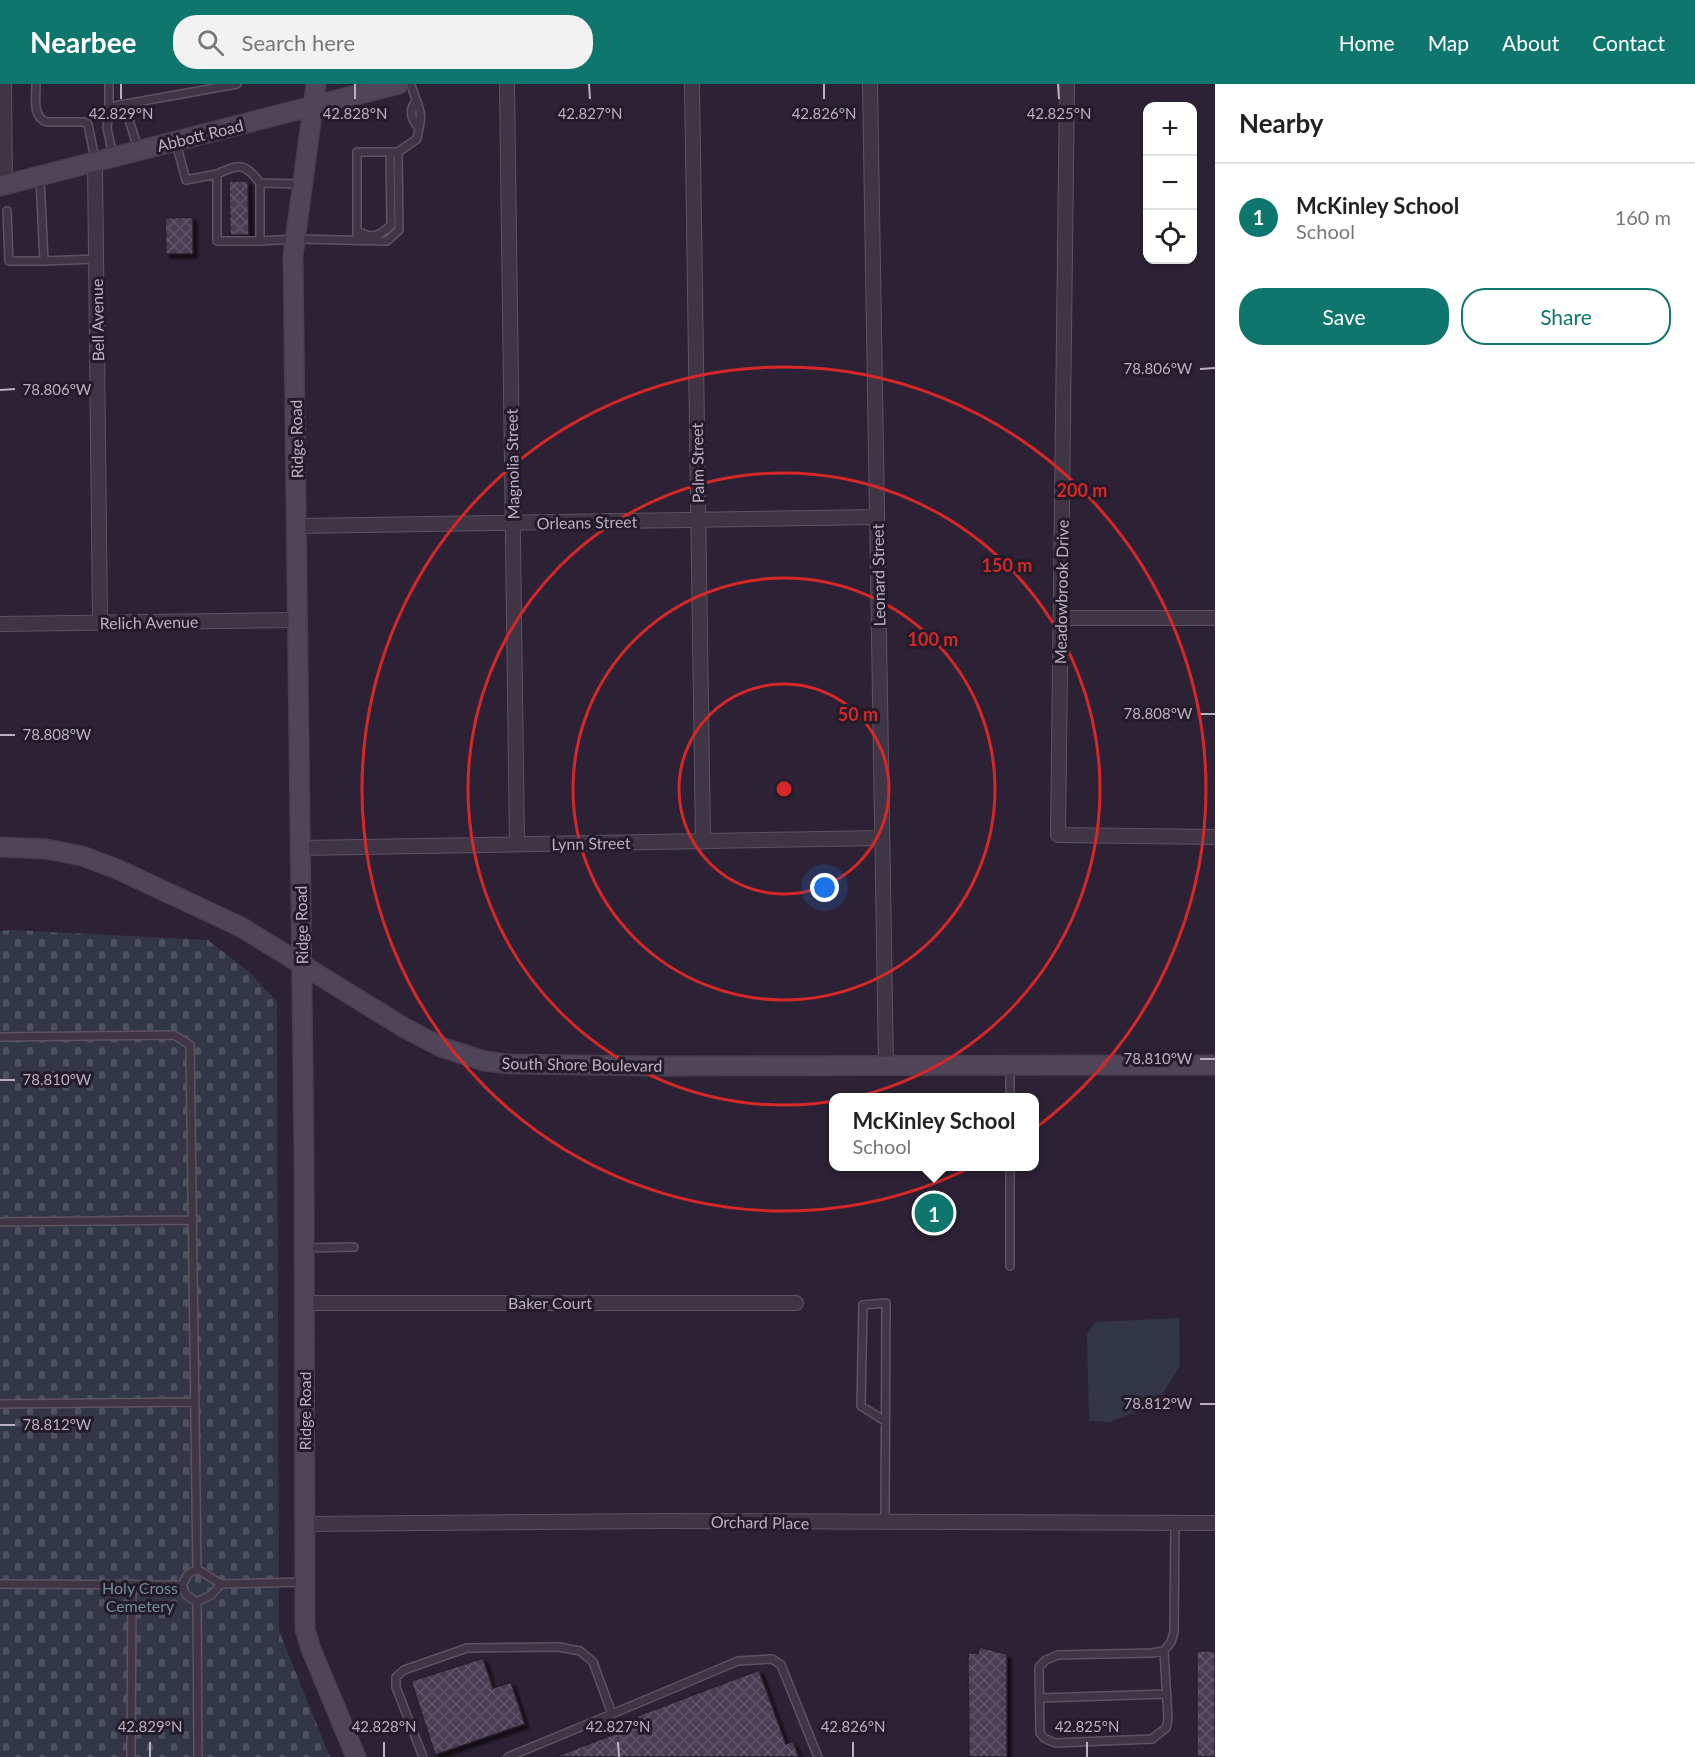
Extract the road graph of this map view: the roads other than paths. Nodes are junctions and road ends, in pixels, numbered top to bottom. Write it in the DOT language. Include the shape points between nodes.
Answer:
graph roads {
  1 [pos="4,84"];
  2 [pos="36,84"];
  3 [pos="109,84"];
  4 [pos="237,84"];
  5 [pos="316,84"];
  6 [pos="399,84"];
  7 [pos="411,84"];
  8 [pos="507,84"];
  9 [pos="692,84"];
  10 [pos="870,84"];
  11 [pos="1067,84"];
  12 [pos="109,106"];
  13 [pos="313,106"];
  14 [pos="175,141"];
  15 [pos="139,151"];
  16 [pos="394,152"];
  17 [pos="114,157"];
  18 [pos="96,162"];
  19 [pos="217,174"];
  20 [pos="40,176"];
  21 [pos="260,183"];
  22 [pos="303,184"];
  23 [pos="3,186"];
  24 [pos="8,211"];
  25 [pos="357,230"];
  26 [pos="296,239"];
  27 [pos="261,241"];
  28 [pos="357,241"];
  29 [pos="96,259"];
  30 [pos="44,261"];
  31 [pos="877,517"];
  32 [pos="698,520"];
  33 [pos="513,523"];
  34 [pos="297,526"];
  35 [pos="1061,618"];
  36 [pos="1215,618"];
  37 [pos="298,620"];
  38 [pos="100,623"];
  39 [pos="0,624"];
  40 [pos="1215,837"];
  41 [pos="882,838"];
  42 [pos="703,842"];
  43 [pos="517,844"];
  44 [pos="0,847"];
  45 [pos="300,848"];
  46 [pos="301,964"];
  47 [pos="0,1037"];
  48 [pos="1010,1065"];
  49 [pos="1215,1065"];
  50 [pos="886,1066"];
  51 [pos="1010,1093"];
  52 [pos="1010,1171"];
  53 [pos="193,1220"];
  54 [pos="0,1222"];
  55 [pos="354,1247"];
  56 [pos="304,1248"];
  57 [pos="1010,1266"];
  58 [pos="304,1303"];
  59 [pos="796,1303"];
  60 [pos="195,1402"];
  61 [pos="0,1404"];
  62 [pos="885,1420"];
  63 [pos="885,1523"];
  64 [pos="1175,1523"];
  65 [pos="1215,1523"];
  66 [pos="305,1524"];
  67 [pos="197,1569"];
  68 [pos="305,1582"];
  69 [pos="0,1584"];
  70 [pos="132,1584"];
  71 [pos="221,1584"];
  72 [pos="182,1585"];
  73 [pos="197,1602"];
  74 [pos="1164,1651"];
  75 [pos="1167,1694"];
  76 [pos="1040,1698"];
  77 [pos="612,1714"];
  78 [pos="131,1757"];
  79 [pos="198,1757"];
  80 [pos="356,1757"];
  81 [pos="423,1757"];
  82 [pos="508,1757"];
  83 [pos="818,1757"];
  1 -- 23 [label="street"];
  2 -- 18 [label="lane" via="37,112 42,121 88,124"];
  3 -- 12 [label="lane"];
  4 -- 12 [label="lane"];
  5 -- 13 [label="street, Ridge Road"];
  6 -- 13 [label="street, Abbott Road"];
  7 -- 16 [label="lane" via="419,108 417,139"];
  8 -- 33 [label="street, Magnolia Street"];
  9 -- 32 [label="street, Palm Street"];
  10 -- 31 [label="street, Leonard Street"];
  11 -- 35 [label="street, Meadowbrook Drive"];
  12 -- 15 [label="lane" via="128,117"];
  12 -- 17 [label="lane" via="107,128"];
  13 -- 14 [label="street, Abbott Road"];
  13 -- 22 [label="street, Ridge Road"];
  14 -- 15 [label="street, Abbott Road"];
  14 -- 19 [label="lane" via="186,180"];
  15 -- 17 [label="street, Abbott Road"];
  16 -- 25 [label="lane" via="391,225 371,237"];
  16 -- 25 [label="lane" via="357,152"];
  16 -- 28 [label="lane" via="399,230 387,241"];
  17 -- 18 [label="street, Abbott Road"];
  18 -- 20 [label="street, Abbott Road"];
  18 -- 29 [label="street, Bell Avenue"];
  19 -- 21 [label="lane" via="242,166"];
  19 -- 27 [label="lane" via="217,241"];
  20 -- 23 [label="street, Abbott Road"];
  20 -- 30 [label="lane"];
  21 -- 22 [label="lane"];
  21 -- 27 [label="lane"];
  22 -- 26 [label="street, Ridge Road"];
  24 -- 30 [label="lane" via="9,261"];
  25 -- 28 [label="lane"];
  26 -- 27 [label="lane"];
  26 -- 28 [label="lane"];
  26 -- 34 [label="street, Ridge Road" via="293,256"];
  29 -- 30 [label="lane"];
  29 -- 38 [label="street, Bell Avenue"];
  31 -- 32 [label="street, Orleans Street"];
  31 -- 41 [label="street, Leonard Street"];
  32 -- 33 [label="street, Orleans Street"];
  32 -- 42 [label="street, Palm Street"];
  33 -- 34 [label="street, Orleans Street"];
  33 -- 43 [label="street, Magnolia Street"];
  34 -- 37 [label="street, Ridge Road"];
  35 -- 36 [label="street"];
  35 -- 40 [label="street, Meadowbrook Drive" via="1059,835"];
  37 -- 38 [label="street, Relich Avenue"];
  37 -- 45 [label="street, Ridge Road"];
  38 -- 39 [label="street, Relich Avenue"];
  41 -- 42 [label="street, Lynn Street"];
  41 -- 50 [label="street, Leonard Street"];
  42 -- 43 [label="street, Lynn Street"];
  43 -- 45 [label="street, Lynn Street"];
  44 -- 46 [label="street, South Shore Boulevard" via="46,849 117,868 241,927"];
  45 -- 46 [label="street, Ridge Road"];
  46 -- 50 [label="street, South Shore Boulevard" via="403,1028 441,1047 484,1061"];
  46 -- 56 [label="street, Ridge Road"];
  47 -- 53 [label="lane" via="174,1035 190,1045"];
  48 -- 49 [label="street, South Shore Boulevard"];
  48 -- 50 [label="street, South Shore Boulevard"];
  48 -- 51 [label="lane"];
  52 -- 57 [label="lane"];
  53 -- 54 [label="lane"];
  53 -- 60 [label="lane"];
  55 -- 56 [label="lane"];
  56 -- 58 [label="street, Ridge Road"];
  58 -- 59 [label="street, Baker Court"];
  58 -- 66 [label="street, Ridge Road"];
  60 -- 61 [label="lane"];
  60 -- 67 [label="lane"];
  62 -- 62 [label="lane" via="886,1303 862,1305 861,1406"];
  62 -- 63 [label="lane"];
  63 -- 64 [label="street, Orchard Place"];
  63 -- 66 [label="street, Orchard Place"];
  64 -- 65 [label="street, Orchard Place"];
  64 -- 74 [label="lane" via="1174,1632"];
  66 -- 68 [label="street, Ridge Road"];
  67 -- 71 [label="lane"];
  67 -- 72 [label="lane" via="188,1574"];
  68 -- 71 [label="lane"];
  68 -- 80 [label="street, Ridge Road" via="305,1629"];
  69 -- 70 [label="lane"];
  70 -- 72 [label="lane"];
  70 -- 78 [label="lane"];
  71 -- 73 [label="lane"];
  72 -- 73 [label="lane" via="186,1595"];
  73 -- 79 [label="lane"];
  74 -- 75 [label="lane"];
  74 -- 76 [label="lane" via="1058,1655 1039,1666"];
  75 -- 76 [label="lane"];
  75 -- 76 [label="lane" via="1166,1728 1152,1739 1055,1743 1040,1733"];
  77 -- 81 [label="lane" via="593,1662 580,1651 559,1647 467,1648 404,1670 396,1677 396,1687"];
  77 -- 82 [label="lane"];
  77 -- 83 [label="lane" via="738,1660 772,1659 781,1665"];
}
